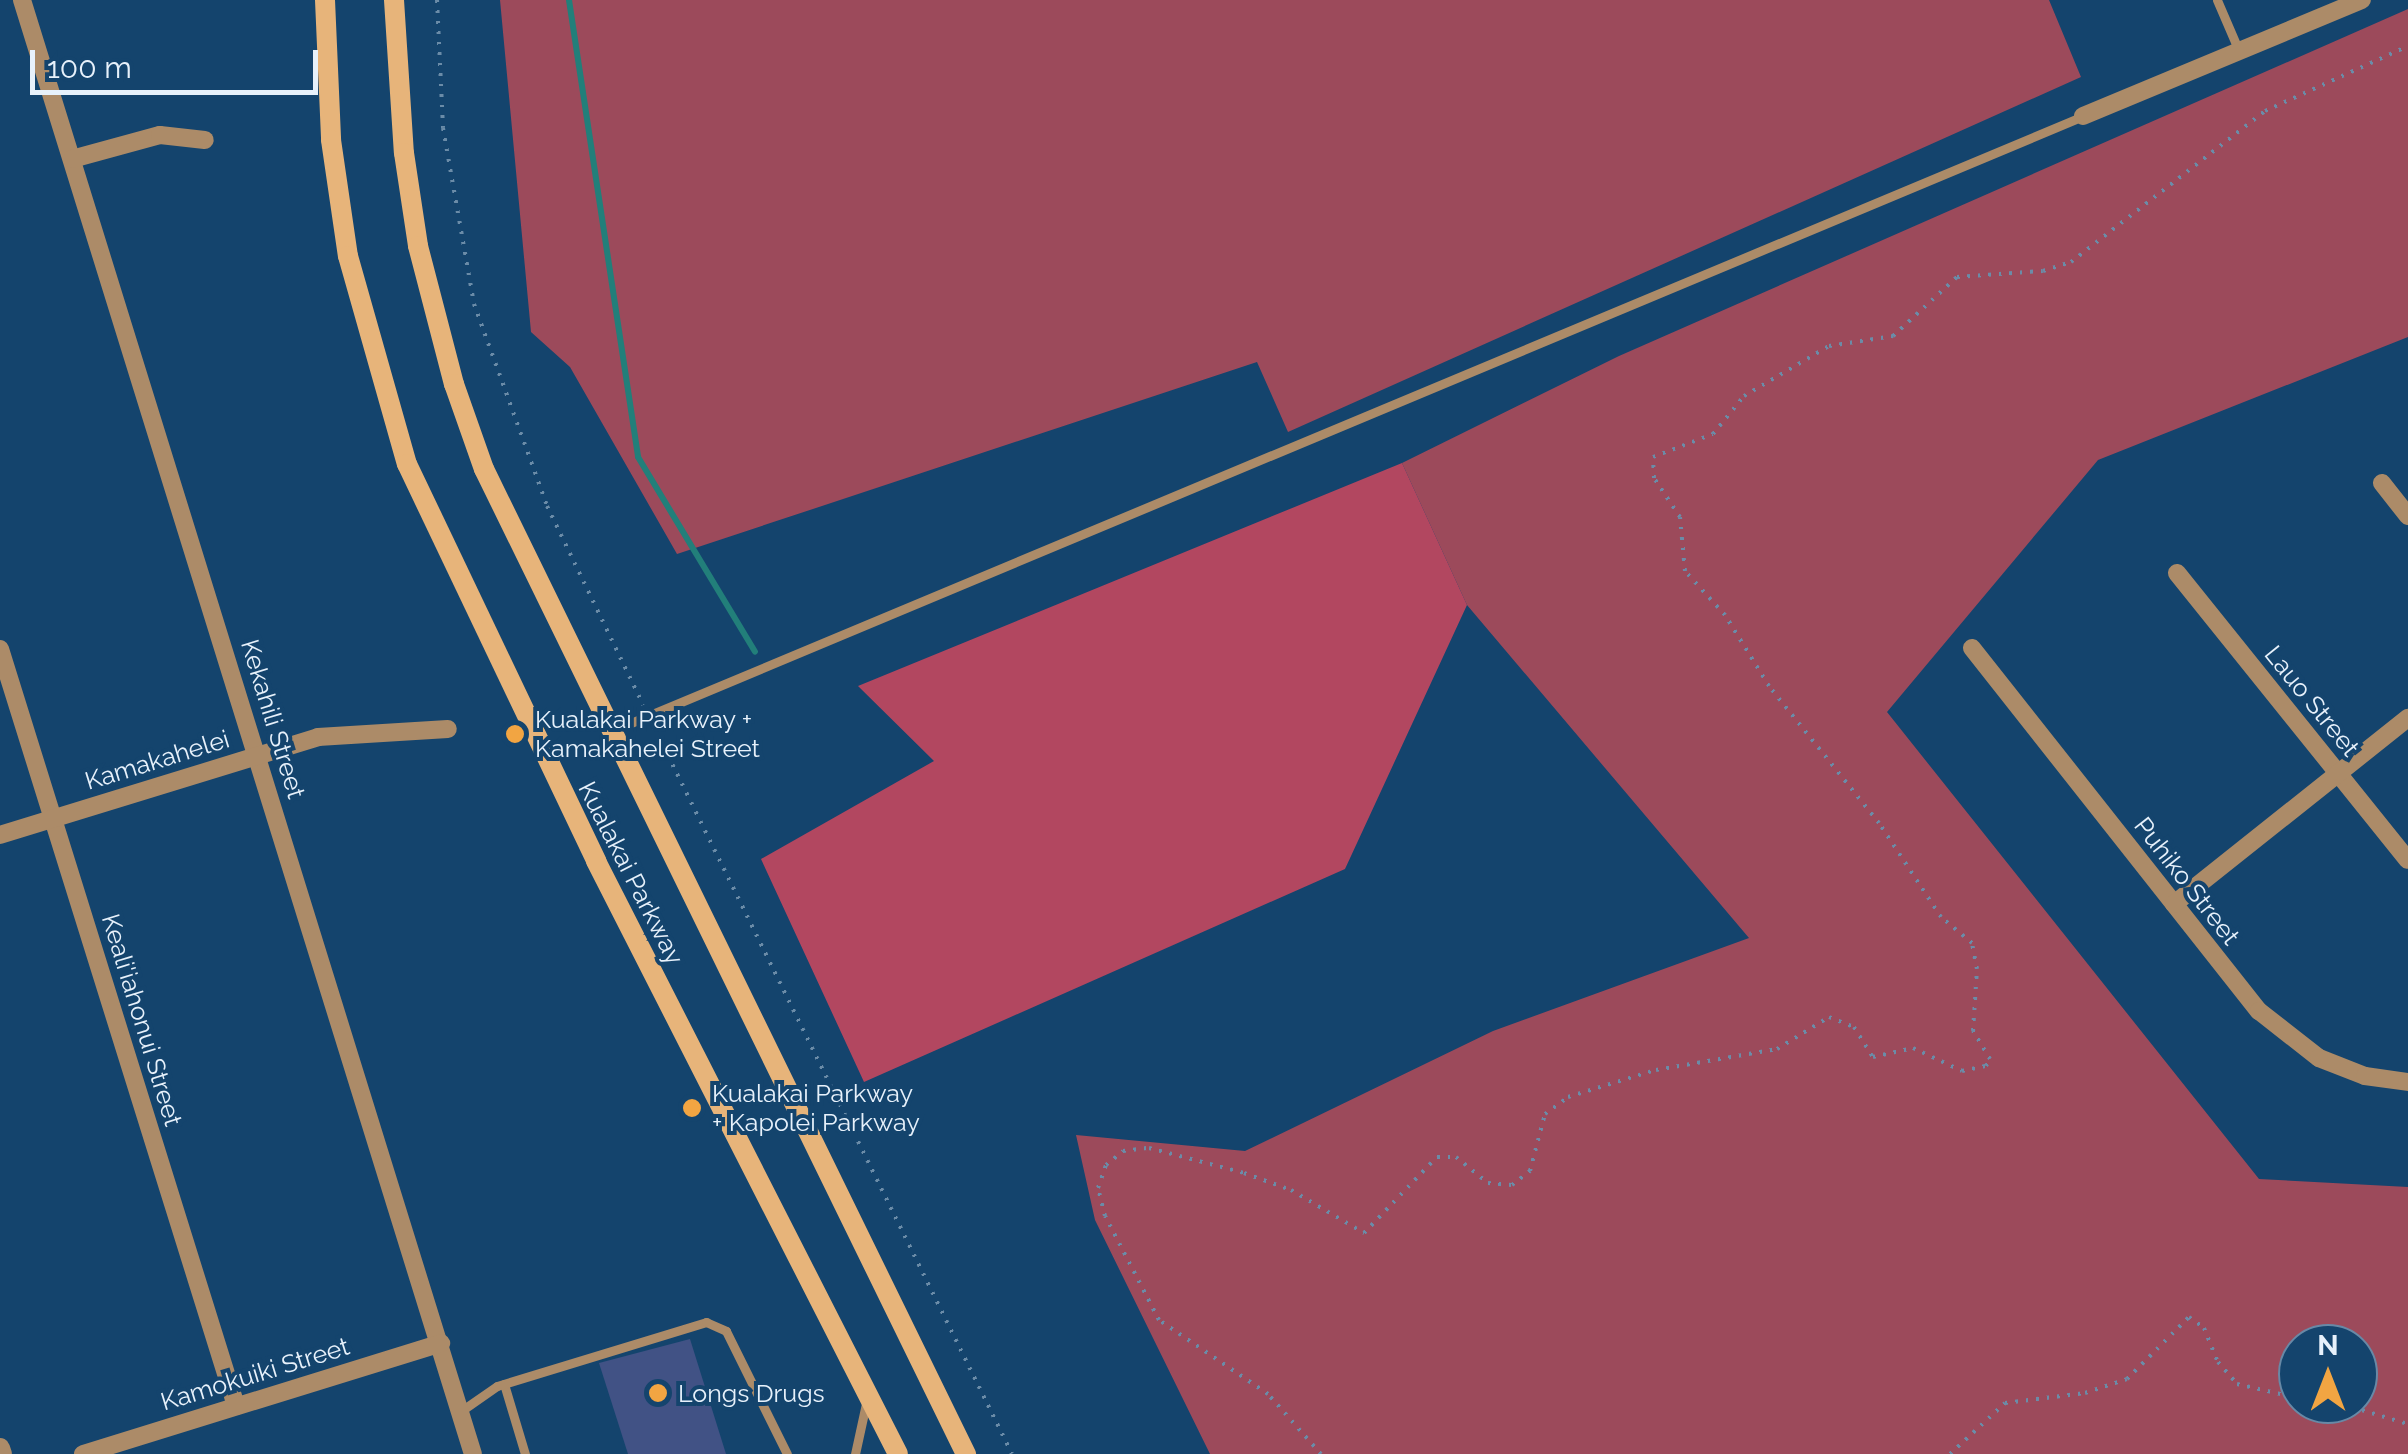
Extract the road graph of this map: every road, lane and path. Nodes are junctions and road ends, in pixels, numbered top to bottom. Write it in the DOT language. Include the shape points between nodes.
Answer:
graph roads {
  1 [pos="22,0"];
  2 [pos="324,0"];
  3 [pos="394,0"];
  4 [pos="437,0"];
  5 [pos="2217,0"];
  6 [pos="2362,0"];
  7 [pos="2408,46"];
  8 [pos="2239,51"];
  9 [pos="2084,116"];
  10 [pos="205,140"];
  11 [pos="72,160"];
  12 [pos="2382,483"];
  13 [pos="2408,516"];
  14 [pos="2177,574"];
  15 [pos="1972,648"];
  16 [pos="0,649"];
  17 [pos="648,716"];
  18 [pos="2408,718"];
  19 [pos="448,729"];
  20 [pos="609,732"];
  21 [pos="258,755"];
  22 [pos="2338,774"];
  23 [pos="53,818"];
  24 [pos="0,835"];
  25 [pos="2408,860"];
  26 [pos="2174,904"];
  27 [pos="2408,1082"];
  28 [pos="441,1342"];
  29 [pos="504,1384"];
  30 [pos="869,1392"];
  31 [pos="2278,1393"];
  32 [pos="236,1406"];
  33 [pos="461,1411"];
  34 [pos="2378,1415"];
  35 [pos="2408,1424"];
  36 [pos="83,1454"];
  37 [pos="473,1454"];
  38 [pos="525,1454"];
  39 [pos="787,1454"];
  40 [pos="855,1454"];
  41 [pos="898,1454"];
  42 [pos="966,1454"];
  43 [pos="1012,1454"];
  44 [pos="1320,1454"];
  45 [pos="1950,1454"];
  1 -- 11 [label="street, Kekahili Street"];
  2 -- 30 [label="main road, Kualakai Parkway" via="332,140 348,256 406,464 596,861"];
  3 -- 20 [label="main road, Kualakai Parkway" via="410,200 454,384 513,535"];
  4 -- 17 [label="path" via="444,128 479,321 547,506"];
  5 -- 8 [label="lane"];
  6 -- 8 [label="street"];
  7 -- 44 [label="path" via="2265,112 2071,262 2043,271 1956,277 1894,336 1828,346 1744,396 1713,434 1653,458 1654,478 1680,516 1685,571 1879,823 1941,917 1972,944 1973,1031 1990,1059 1986,1066 1962,1070 1912,1048 1873,1057 1854,1027 1828,1018 1777,1049 1656,1070 1568,1097 1545,1114 1530,1171 1512,1185 1488,1183 1456,1157 1437,1157 1364,1233 1291,1190 1244,1173 1148,1148 1123,1151 1106,1165 1099,1199 1159,1320 1268,1394"];
  8 -- 9 [label="street"];
  9 -- 17 [label="lane"];
  10 -- 11 [label="street" via="160,134"];
  11 -- 21 [label="street, Kekahili Street"];
  12 -- 13 [label="street"];
  14 -- 22 [label="street, Lauo Street"];
  15 -- 26 [label="street, Puhiko Street"];
  16 -- 23 [label="street, Keali'iahonui Street"];
  17 -- 20 [label="lane"];
  17 -- 43 [label="path"];
  18 -- 22 [label="street"];
  19 -- 21 [label="street, Kamakahelei" via="347,733"];
  20 -- 42 [label="main road, Kualakai Parkway"];
  21 -- 23 [label="street, Kamakahelei"];
  21 -- 28 [label="street, Kekahili Street"];
  22 -- 25 [label="street, Lauo Street"];
  22 -- 26 [label="street"];
  23 -- 24 [label="street, Kamakahelei"];
  23 -- 32 [label="street, Keali'iahonui Street"];
  26 -- 27 [label="street, Puhiko Street" via="2277,1029 2341,1068"];
  28 -- 32 [label="street, Kamokuiki Street"];
  28 -- 33 [label="street, Kekahili Street"];
  29 -- 33 [label="lane"];
  29 -- 38 [label="lane"];
  29 -- 39 [label="lane" via="706,1322 726,1331"];
  30 -- 40 [label="lane"];
  30 -- 41 [label="main road, Kualakai Parkway"];
  31 -- 45 [label="path" via="2237,1384 2218,1362 2204,1328 2190,1317 2127,1379 2085,1394 2005,1403"];
  32 -- 36 [label="street, Kamokuiki Street"];
  33 -- 37 [label="street, Kekahili Street"];
  34 -- 35 [label="path"];
}
